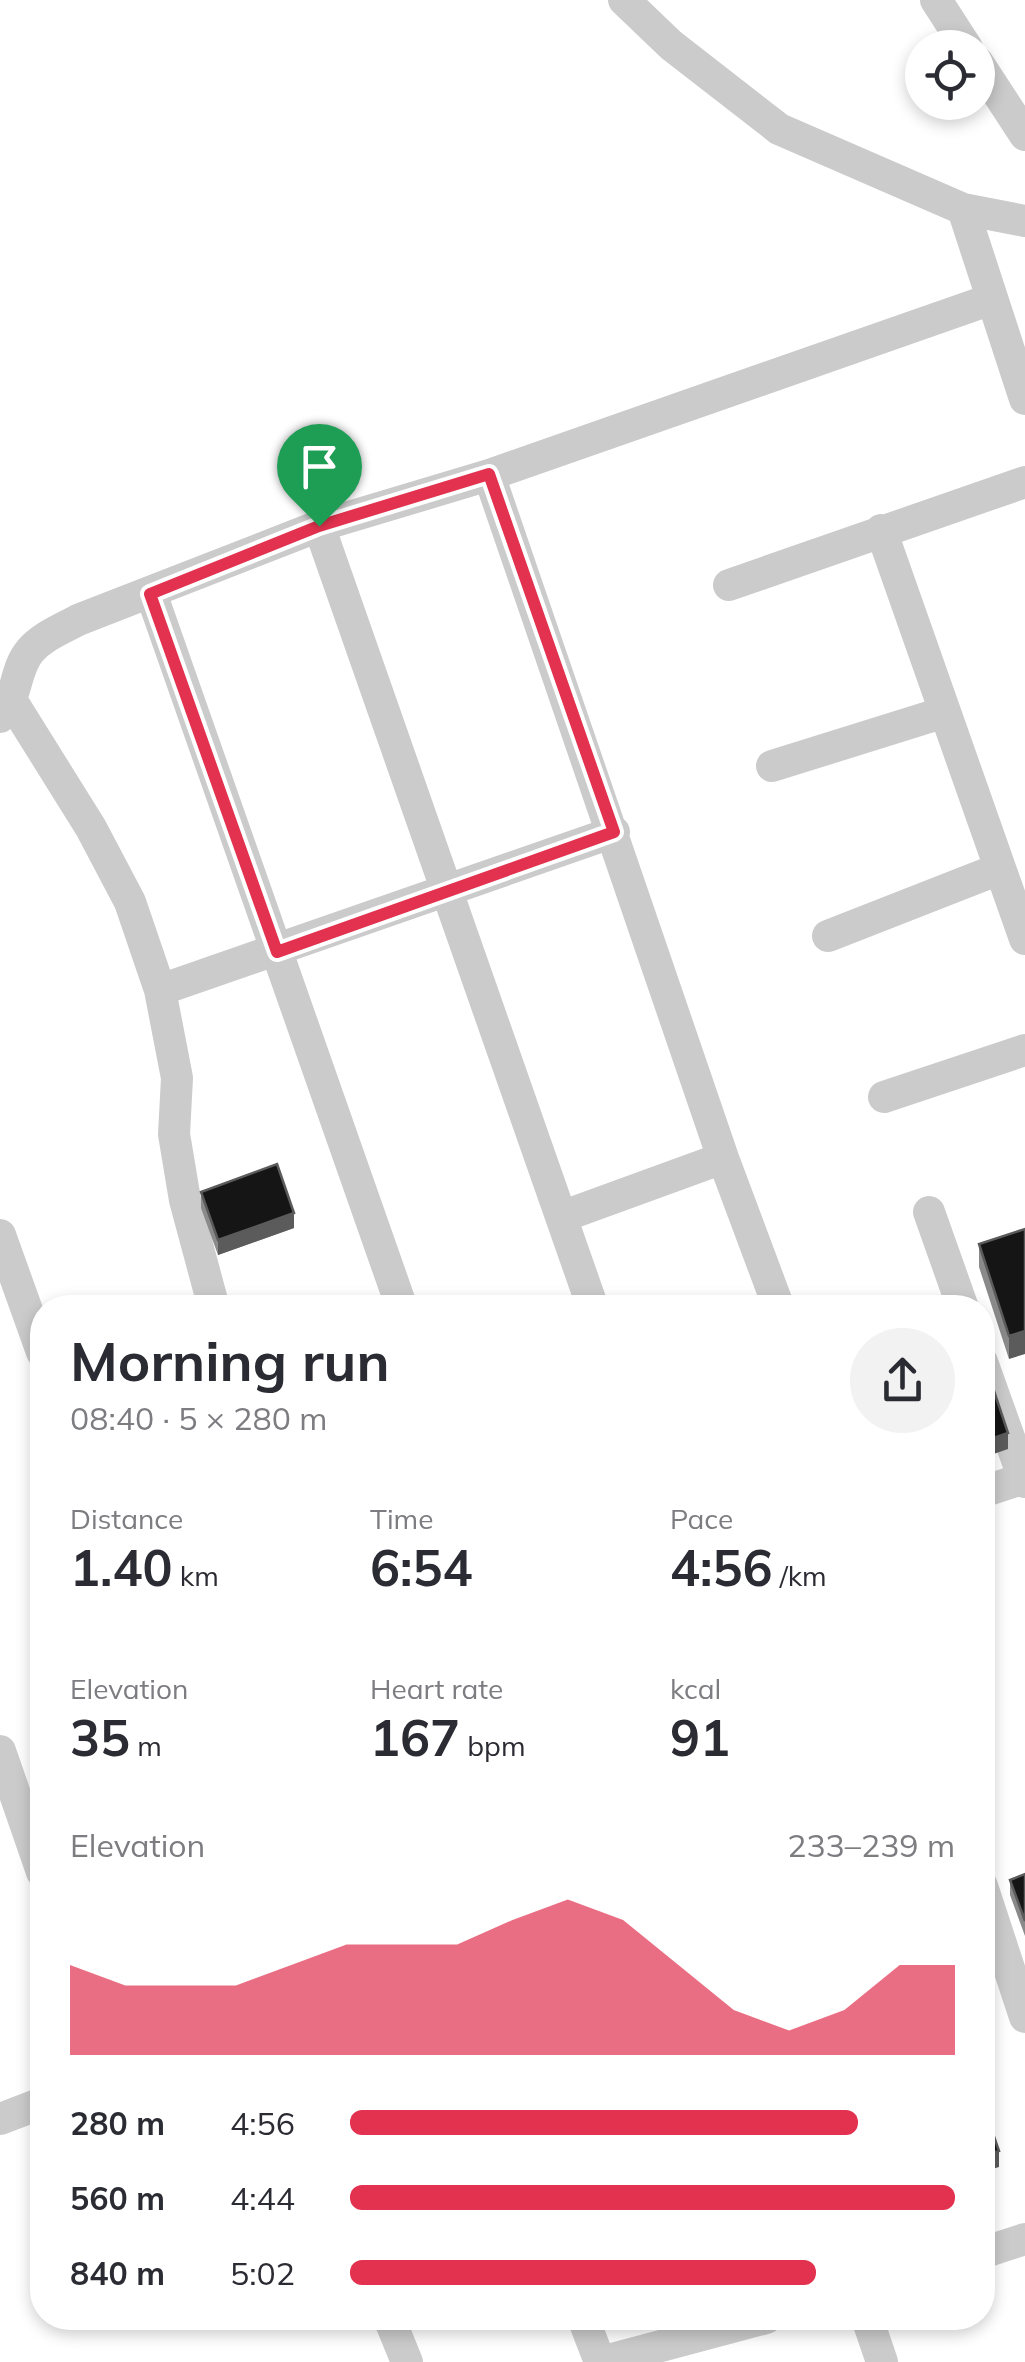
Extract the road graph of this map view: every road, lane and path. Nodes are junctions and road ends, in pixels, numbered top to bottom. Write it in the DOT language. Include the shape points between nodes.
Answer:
graph roads {
  1 [pos="624,0"];
  2 [pos="936,0"];
  3 [pos="955,30"];
  4 [pos="995,89"];
  5 [pos="1025,134"];
  6 [pos="963,208"];
  7 [pos="1025,222"];
  8 [pos="992,298"];
  9 [pos="1025,399"];
  10 [pos="489,474"];
  11 [pos="1025,482"];
  12 [pos="319,526"];
  13 [pos="882,530"];
  14 [pos="729,585"];
  15 [pos="150,594"];
  16 [pos="6,710"];
  17 [pos="944,712"];
  18 [pos="772,766"];
  19 [pos="614,832"];
  20 [pos="999,870"];
  21 [pos="446,891"];
  22 [pos="828,936"];
  23 [pos="1025,939"];
  24 [pos="277,952"];
  25 [pos="160,990"];
  26 [pos="1025,1050"];
  27 [pos="884,1097"];
  28 [pos="722,1158"];
  29 [pos="930,1212"];
  30 [pos="561,1216"];
  31 [pos="0,1235"];
  32 [pos="211,1295"];
  33 [pos="397,1295"];
  34 [pos="588,1295"];
  35 [pos="773,1295"];
  36 [pos="959,1295"];
  37 [pos="30,1319"];
  38 [pos="995,1397"];
  39 [pos="1025,1479"];
  40 [pos="995,1488"];
  41 [pos="0,1752"];
  42 [pos="22,1821"];
  43 [pos="995,1926"];
  44 [pos="1025,2017"];
  45 [pos="30,2107"];
  46 [pos="0,2119"];
  47 [pos="1025,2239"];
  48 [pos="995,2249"];
  49 [pos="394,2330"];
  50 [pos="588,2330"];
  51 [pos="715,2330"];
  52 [pos="871,2330"];
  53 [pos="407,2362"];
  54 [pos="600,2362"];
  55 [pos="882,2362"];
  1 -- 6 [label="street" via="779,129"];
  2 -- 3 [label="street"];
  4 -- 5 [label="street"];
  6 -- 7 [label="street"];
  6 -- 8 [label="street"];
  8 -- 9 [label="street"];
  8 -- 10 [label="street"];
  10 -- 12 [label="street"];
  10 -- 19 [label="street"];
  11 -- 13 [label="street"];
  12 -- 15 [label="street"];
  12 -- 21 [label="street"];
  13 -- 14 [label="street"];
  13 -- 17 [label="street"];
  15 -- 16 [label="street" via="48,636 28,653"];
  15 -- 24 [label="street"];
  16 -- 25 [label="street" via="91,828 130,902"];
  17 -- 18 [label="street"];
  17 -- 20 [label="street"];
  19 -- 21 [label="street"];
  19 -- 28 [label="street"];
  20 -- 22 [label="street"];
  20 -- 23 [label="street"];
  21 -- 24 [label="street"];
  21 -- 30 [label="street"];
  24 -- 25 [label="street"];
  24 -- 33 [label="street"];
  25 -- 32 [label="street" via="177,1078 174,1134"];
  26 -- 27 [label="street"];
  28 -- 30 [label="street"];
  28 -- 35 [label="street"];
  29 -- 36 [label="street"];
  30 -- 34 [label="street"];
  31 -- 37 [label="street"];
  38 -- 39 [label="street"];
  39 -- 40 [label="street"];
  41 -- 42 [label="street"];
  43 -- 44 [label="street"];
  45 -- 46 [label="street"];
  47 -- 48 [label="street"];
  49 -- 53 [label="street"];
  50 -- 54 [label="street"];
  51 -- 54 [label="street"];
  52 -- 55 [label="street"];
}
